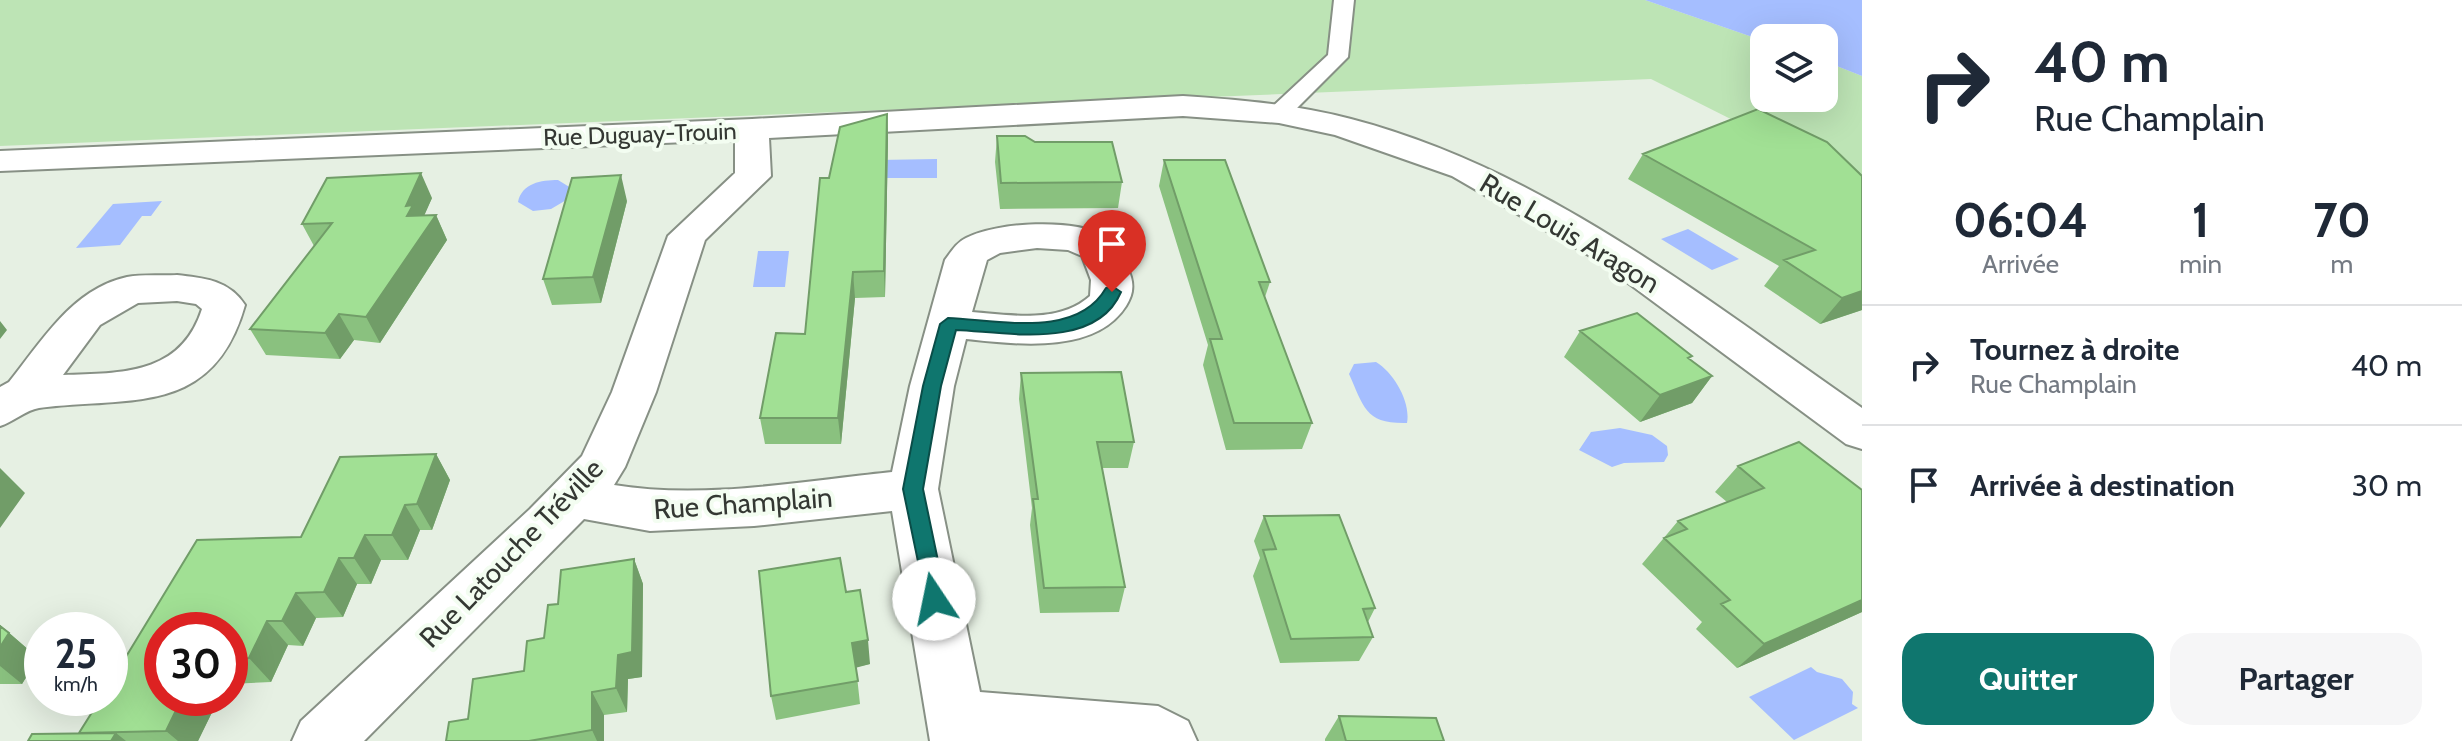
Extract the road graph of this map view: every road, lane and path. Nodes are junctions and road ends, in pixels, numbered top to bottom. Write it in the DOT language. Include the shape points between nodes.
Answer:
graph roads {
  1 [pos="1344,0"];
  2 [pos="1279,113"];
  3 [pos="752,129"];
  4 [pos="0,161"];
  5 [pos="948,324"];
  6 [pos="1852,415"];
  7 [pos="913,489"];
  8 [pos="573,497"];
  9 [pos="958,732"];
  10 [pos="322,741"];
  11 [pos="1167,741"];
  1 -- 2 [label="lane" via="1338,57"];
  2 -- 3 [label="street, Rue Duguay-Trouin" via="1183,106"];
  2 -- 6 [label="street, Rue Louis Aragon" via="1344,127 1464,169 1611,251"];
  3 -- 4 [label="street, Rue Duguay-Trouin"];
  3 -- 8 [label="street, Rue Latouche Tréville" via="753,176 687,236 634,392 601,467"];
  5 -- 7 [label="street"];
  7 -- 8 [label="street, Rue Champlain" via="650,511"];
  7 -- 9 [label="street"];
  8 -- 10 [label="street, Rue Latouche Tréville"];
  9 -- 11 [label="street" via="995,719 1158,735"];
}
